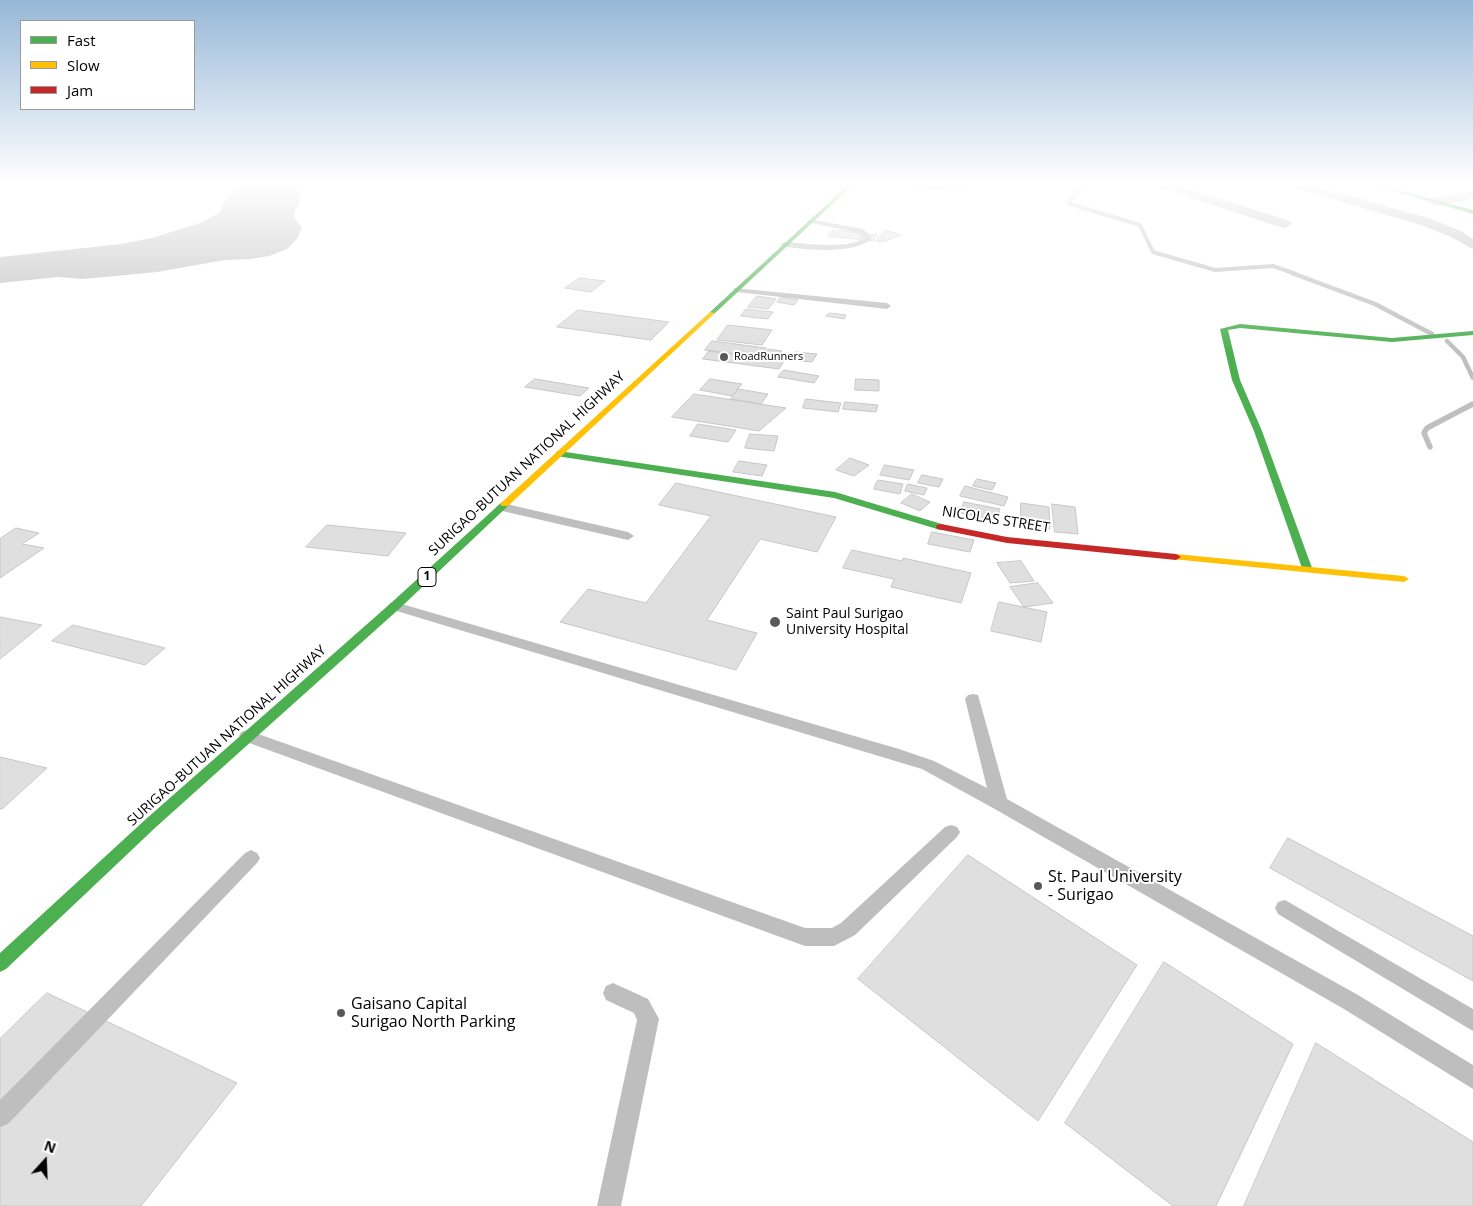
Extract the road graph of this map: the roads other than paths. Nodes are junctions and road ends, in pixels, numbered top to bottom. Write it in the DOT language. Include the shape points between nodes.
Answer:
graph roads {
  1 [pos="788,241"];
  2 [pos="864,241"];
  3 [pos="785,244"];
  4 [pos="737,290"];
  5 [pos="887,306"];
  6 [pos="1473,333"];
  7 [pos="559,454"];
  8 [pos="502,506"];
  9 [pos="628,536"];
  10 [pos="1307,568"];
  11 [pos="1404,579"];
  12 [pos="395,606"];
  13 [pos="973,699"];
  14 [pos="247,736"];
  15 [pos="999,803"];
  16 [pos="951,832"];
  17 [pos="251,858"];
  18 [pos="1285,908"];
  19 [pos="0,964"];
  20 [pos="613,993"];
  21 [pos="1473,1021"];
  22 [pos="1473,1076"];
  23 [pos="0,1116"];
  24 [pos="609,1206"];
  1 -- 3 [label="main road, SURIGAO-BUTUAN NATIONAL HIGHWAY / 1"];
  2 -- 3 [label="lane" via="847,246"];
  3 -- 4 [label="main road, SURIGAO-BUTUAN NATIONAL HIGHWAY / 1"];
  4 -- 5 [label="lane"];
  4 -- 7 [label="main road, SURIGAO-BUTUAN NATIONAL HIGHWAY / 1"];
  6 -- 10 [label="main road" via="1392,340 1240,326 1224,328 1236,380 1258,431"];
  7 -- 8 [label="main road, SURIGAO-BUTUAN NATIONAL HIGHWAY / 1"];
  7 -- 10 [label="main road, NICOLAS STREET" via="834,495 940,527 1007,540"];
  8 -- 9 [label="lane"];
  8 -- 12 [label="main road, SURIGAO-BUTUAN NATIONAL HIGHWAY / 1"];
  10 -- 11 [label="main road, NICOLAS STREET"];
  12 -- 14 [label="main road, SURIGAO-BUTUAN NATIONAL HIGHWAY / 1"];
  12 -- 15 [label="lane" via="893,753 928,765"];
  13 -- 15 [label="lane"];
  14 -- 16 [label="lane" via="805,937 834,937 848,929"];
  14 -- 19 [label="main road, SURIGAO-BUTUAN NATIONAL HIGHWAY / 1"];
  15 -- 22 [label="lane" via="1351,1002"];
  17 -- 23 [label="lane"];
  18 -- 21 [label="lane"];
  20 -- 24 [label="lane" via="641,1006 648,1019"];
}
